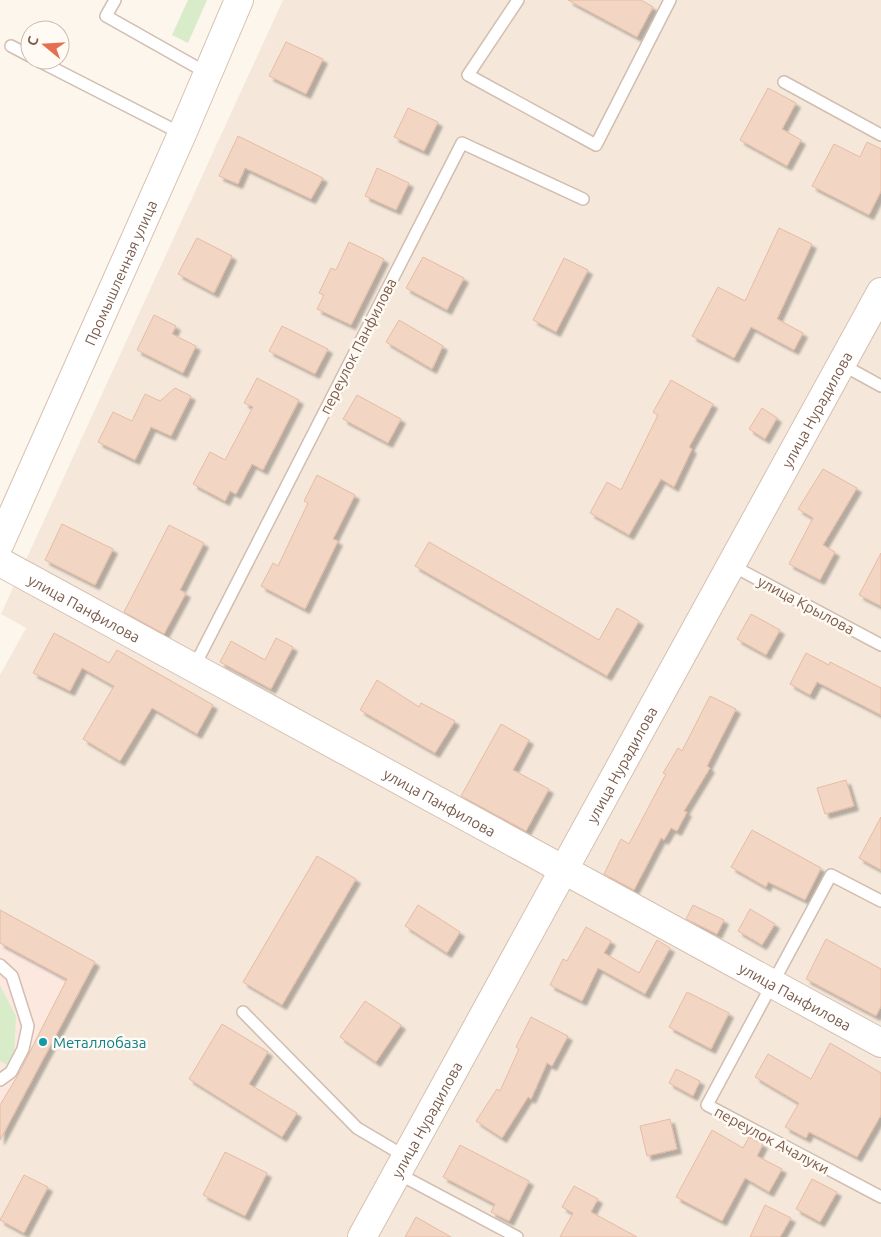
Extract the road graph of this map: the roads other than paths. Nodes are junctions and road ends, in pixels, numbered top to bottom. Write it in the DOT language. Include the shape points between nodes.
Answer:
graph roads {
  1 [pos="115,0"];
  2 [pos="239,0"];
  3 [pos="518,0"];
  4 [pos="670,0"];
  5 [pos="10,46"];
  6 [pos="20,51"];
  7 [pos="57,70"];
  8 [pos="207,73"];
  9 [pos="784,82"];
  10 [pos="182,134"];
  11 [pos="881,135"];
  12 [pos="583,199"];
  13 [pos="881,292"];
  14 [pos="841,364"];
  15 [pos="881,386"];
  16 [pos="0,543"];
  17 [pos="0,562"];
  18 [pos="731,565"];
  19 [pos="881,645"];
  20 [pos="194,667"];
  21 [pos="564,869"];
  22 [pos="881,901"];
  23 [pos="0,965"];
  24 [pos="772,983"];
  25 [pos="243,1012"];
  26 [pos="881,1043"];
  27 [pos="0,1080"];
  28 [pos="402,1165"];
  29 [pos="881,1197"];
  30 [pos="362,1237"];
  31 [pos="517,1237"];
  1 -- 8 [label="lane" via="106,16"];
  2 -- 8 [label="street, Промышленная улица"];
  3 -- 4 [label="lane" via="468,75 596,145"];
  5 -- 6 [label="lane"];
  7 -- 10 [label="lane"];
  8 -- 10 [label="street, Промышленная улица"];
  9 -- 11 [label="lane"];
  10 -- 16 [label="street, Промышленная улица"];
  12 -- 20 [label="lane, переулок Панфилова" via="462,143"];
  13 -- 14 [label="street, улица Нурадилова"];
  14 -- 15 [label="lane"];
  14 -- 18 [label="street, улица Нурадилова"];
  17 -- 20 [label="street, улица Панфилова"];
  18 -- 19 [label="lane, улица Крылова"];
  18 -- 21 [label="street, улица Нурадилова"];
  20 -- 21 [label="street, улица Панфилова"];
  21 -- 24 [label="street, улица Панфилова"];
  21 -- 28 [label="street, улица Нурадилова"];
  22 -- 24 [label="lane" via="831,875"];
  23 -- 27 [label="lane" via="12,976 28,1026 23,1049 11,1072"];
  24 -- 26 [label="street, улица Панфилова"];
  24 -- 29 [label="lane, переулок Ачалуки" via="707,1105"];
  25 -- 28 [label="lane" via="356,1128"];
  28 -- 30 [label="street, улица Нурадилова"];
  28 -- 31 [label="lane"];
}
